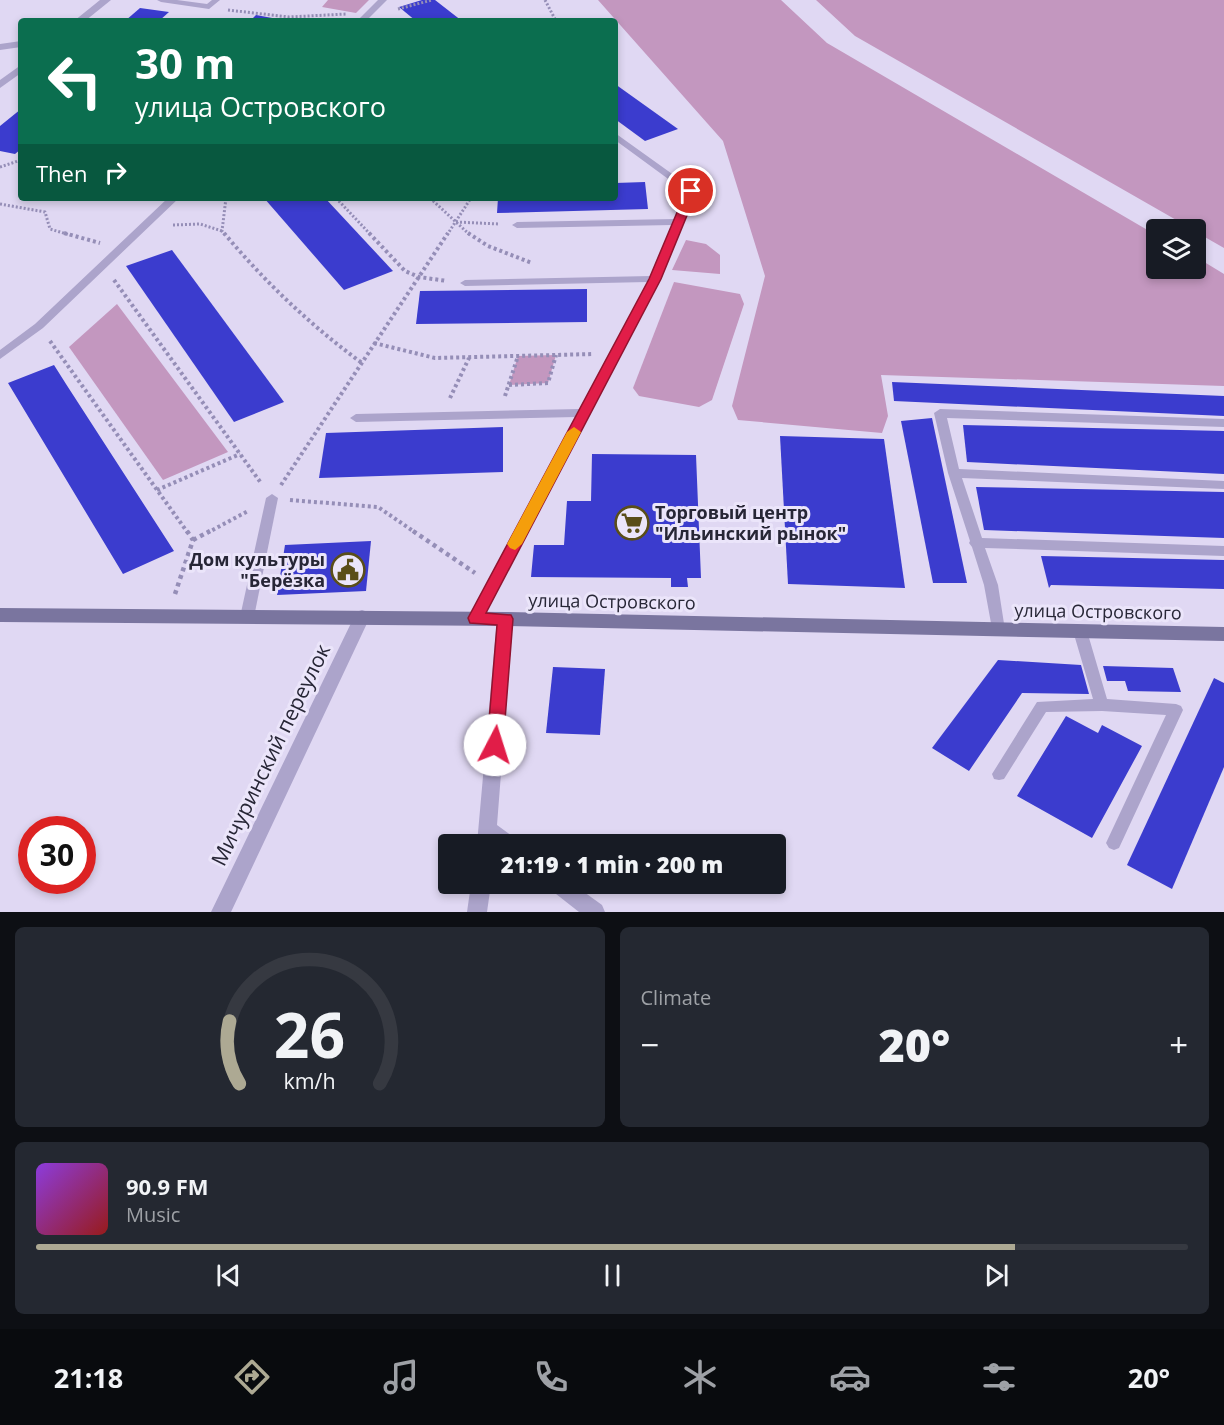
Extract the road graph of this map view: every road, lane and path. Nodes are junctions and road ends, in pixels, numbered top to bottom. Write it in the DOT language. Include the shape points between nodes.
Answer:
graph roads {
  1 [pos="105,0"];
  2 [pos="161,0"];
  3 [pos="216,0"];
  4 [pos="383,0"];
  5 [pos="545,0"];
  6 [pos="209,8"];
  7 [pos="369,13"];
  8 [pos="83,18"];
  9 [pos="364,18"];
  10 [pos="554,18"];
  11 [pos="18,44"];
  12 [pos="0,47"];
  13 [pos="18,70"];
  14 [pos="0,83"];
  15 [pos="618,138"];
  16 [pos="18,161"];
  17 [pos="0,167"];
  18 [pos="171,201"];
  19 [pos="226,201"];
  20 [pos="339,201"];
  21 [pos="433,201"];
  22 [pos="469,201"];
  23 [pos="0,204"];
  24 [pos="455,222"];
  25 [pos="679,222"];
  26 [pos="517,225"];
  27 [pos="139,231"];
  28 [pos="222,231"];
  29 [pos="121,248"];
  30 [pos="104,265"];
  31 [pos="419,276"];
  32 [pos="655,279"];
  33 [pos="564,281"];
  34 [pos="465,283"];
  35 [pos="39,326"];
  36 [pos="374,344"];
  37 [pos="615,354"];
  38 [pos="0,356"];
  39 [pos="518,356"];
  40 [pos="556,356"];
  41 [pos="469,358"];
  42 [pos="362,363"];
  43 [pos="509,385"];
  44 [pos="584,413"];
  45 [pos="499,415"];
  46 [pos="440,416"];
  47 [pos="356,418"];
  48 [pos="1224,423"];
  49 [pos="240,454"];
  50 [pos="954,472"];
  51 [pos="1224,485"];
  52 [pos="157,490"];
  53 [pos="272,498"];
  54 [pos="193,540"];
  55 [pos="975,543"];
  56 [pos="1224,551"];
  57 [pos="493,585"];
  58 [pos="0,615"];
  59 [pos="167,616"];
  60 [pos="247,617"];
  61 [pos="362,617"];
  62 [pos="475,618"];
  63 [pos="505,619"];
  64 [pos="998,630"];
  65 [pos="1080,631"];
  66 [pos="1224,634"];
  67 [pos="1102,705"];
  68 [pos="999,774"];
  69 [pos="487,834"];
  70 [pos="1114,843"];
  71 [pos="480,894"];
  72 [pos="571,894"];
  73 [pos="221,912"];
  74 [pos="477,912"];
  75 [pos="595,912"];
  1 -- 8 [label="street"];
  2 -- 6 [label="lane"];
  3 -- 6 [label="lane"];
  4 -- 7 [label="lane"];
  5 -- 10 [label="path"];
  6 -- 7 [label="path" via="289,17"];
  7 -- 9 [label="lane"];
  11 -- 12 [label="street"];
  13 -- 14 [label="street"];
  15 -- 25 [label="lane" via="691,191"];
  16 -- 17 [label="path"];
  18 -- 27 [label="lane"];
  19 -- 28 [label="path"];
  20 -- 31 [label="path" via="405,271"];
  21 -- 24 [label="path"];
  22 -- 24 [label="path"];
  23 -- 29 [label="path" via="45,212 50,229"];
  24 -- 26 [label="path"];
  24 -- 31 [label="path"];
  24 -- 33 [label="path" via="488,246 518,256"];
  25 -- 26 [label="lane"];
  25 -- 32 [label="lane"];
  27 -- 28 [label="path" via="200,224"];
  27 -- 29 [label="lane"];
  28 -- 42 [label="path" via="294,308"];
  29 -- 30 [label="lane"];
  30 -- 35 [label="lane"];
  30 -- 49 [label="path"];
  31 -- 34 [label="path"];
  31 -- 36 [label="path"];
  32 -- 33 [label="lane"];
  32 -- 37 [label="lane"];
  33 -- 34 [label="lane"];
  35 -- 38 [label="lane"];
  35 -- 52 [label="path"];
  36 -- 41 [label="path" via="435,358"];
  36 -- 42 [label="path"];
  37 -- 40 [label="path"];
  37 -- 44 [label="lane"];
  39 -- 40 [label="path"];
  39 -- 41 [label="path"];
  39 -- 43 [label="path"];
  40 -- 43 [label="path" via="548,383"];
  41 -- 46 [label="path"];
  42 -- 53 [label="path"];
  43 -- 45 [label="path"];
  44 -- 45 [label="lane"];
  44 -- 57 [label="lane"];
  45 -- 46 [label="lane"];
  46 -- 47 [label="lane"];
  48 -- 50 [label="lane" via="943,414"];
  49 -- 52 [label="path"];
  49 -- 53 [label="path"];
  50 -- 51 [label="lane"];
  50 -- 55 [label="lane"];
  52 -- 54 [label="path"];
  53 -- 54 [label="path"];
  53 -- 57 [label="path" via="378,507"];
  53 -- 60 [label="lane"];
  54 -- 59 [label="path"];
  55 -- 56 [label="lane"];
  55 -- 64 [label="lane" via="991,585"];
  57 -- 62 [label="lane"];
  58 -- 59 [label="main road, улица Островского"];
  59 -- 60 [label="main road, улица Островского"];
  60 -- 61 [label="main road, улица Островского"];
  61 -- 62 [label="main road, улица Островского"];
  61 -- 73 [label="street, Мичуринский переулок"];
  62 -- 63 [label="main road, улица Островского"];
  63 -- 64 [label="main road, улица Островского"];
  63 -- 69 [label="street"];
  64 -- 65 [label="main road, улица Островского"];
  65 -- 66 [label="main road, улица Островского"];
  65 -- 67 [label="lane"];
  67 -- 68 [label="lane" via="1042,706"];
  67 -- 70 [label="lane" via="1176,710"];
  71 -- 74 [label="street"];
  72 -- 75 [label="street"];
}
